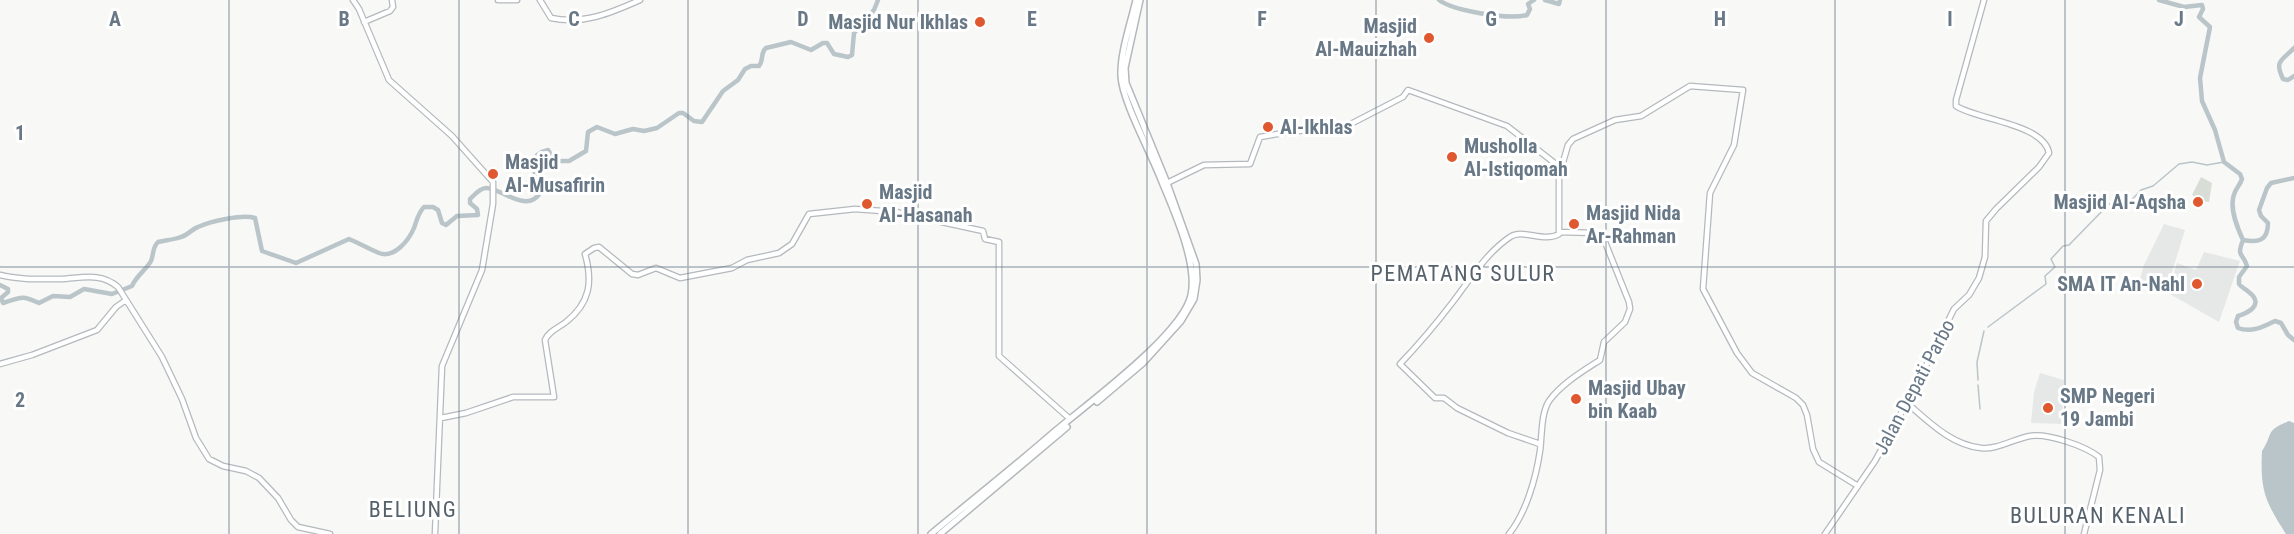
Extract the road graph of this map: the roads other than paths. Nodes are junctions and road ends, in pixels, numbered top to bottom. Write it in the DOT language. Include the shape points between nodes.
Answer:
graph roads {
  1 [pos="353,0"];
  2 [pos="392,0"];
  3 [pos="498,0"];
  4 [pos="517,0"];
  5 [pos="540,0"];
  6 [pos="640,0"];
  7 [pos="1138,0"];
  8 [pos="1984,0"];
  9 [pos="364,22"];
  10 [pos="1152,150"];
  11 [pos="1561,168"];
  12 [pos="1167,183"];
  13 [pos="1172,203"];
  14 [pos="1560,232"];
  15 [pos="0,275"];
  16 [pos="126,300"];
  17 [pos="0,364"];
  18 [pos="1095,401"];
  19 [pos="1907,403"];
  20 [pos="441,418"];
  21 [pos="1070,419"];
  22 [pos="1540,444"];
  23 [pos="1858,486"];
  24 [pos="985,493"];
  25 [pos="330,534"];
  26 [pos="435,534"];
  27 [pos="931,534"];
  28 [pos="940,534"];
  29 [pos="1509,534"];
  30 [pos="1825,534"];
  31 [pos="2084,534"];
  1 -- 9 [label="street"];
  2 -- 9 [label="street" via="390,11"];
  3 -- 4 [label="street"];
  5 -- 6 [label="street" via="551,18 571,20 596,18"];
  7 -- 10 [label="main road" via="1121,75 1123,89"];
  8 -- 19 [label="street, Jalan Depati Parbo" via="1956,106 2027,130 2044,143 2049,153 1986,221 1985,257 1979,278 1954,309"];
  9 -- 20 [label="street" via="389,80 452,136 493,183 482,270 443,361"];
  10 -- 12 [label="main road"];
  10 -- 13 [label="main road"];
  11 -- 12 [label="street" via="1507,126 1408,90 1403,97 1341,129 1260,137 1250,164 1204,165"];
  11 -- 14 [label="street"];
  11 -- 23 [label="street" via="1573,139 1615,120 1641,116 1687,88 1743,90 1734,145 1710,193 1703,289 1752,373 1803,405 1819,462"];
  12 -- 13 [label="main road"];
  13 -- 18 [label="main road" via="1192,265 1192,299 1156,344"];
  14 -- 22 [label="street" via="1595,233 1602,237 1630,309 1621,327 1604,342 1600,360 1547,403"];
  14 -- 22 [label="street" via="1548,238 1516,234 1509,237 1400,364 1435,399 1444,398 1508,433"];
  15 -- 16 [label="street" via="39,279 98,277 111,281"];
  16 -- 17 [label="street" via="97,330"];
  16 -- 25 [label="street" via="162,357 196,438 209,459 259,478 298,527"];
  18 -- 21 [label="main road"];
  18 -- 24 [label="main road"];
  19 -- 23 [label="street, Jalan Depati Parbo"];
  19 -- 31 [label="street" via="1954,440 1972,447 1986,448 2037,436 2091,451 2099,457 2100,470"];
  20 -- 21 [label="street" via="513,397 554,397 545,340 570,318 588,293 585,254 594,248 599,247 632,274 656,268 680,278 732,268 747,260 779,253 792,244 807,216 847,209 902,213 980,230 985,238 997,241 999,356"];
  20 -- 26 [label="street"];
  21 -- 24 [label="main road"];
  22 -- 29 [label="street" via="1521,516"];
  23 -- 30 [label="street, Jalan Depati Parbo"];
  24 -- 27 [label="main road"];
  24 -- 28 [label="main road"];
}
